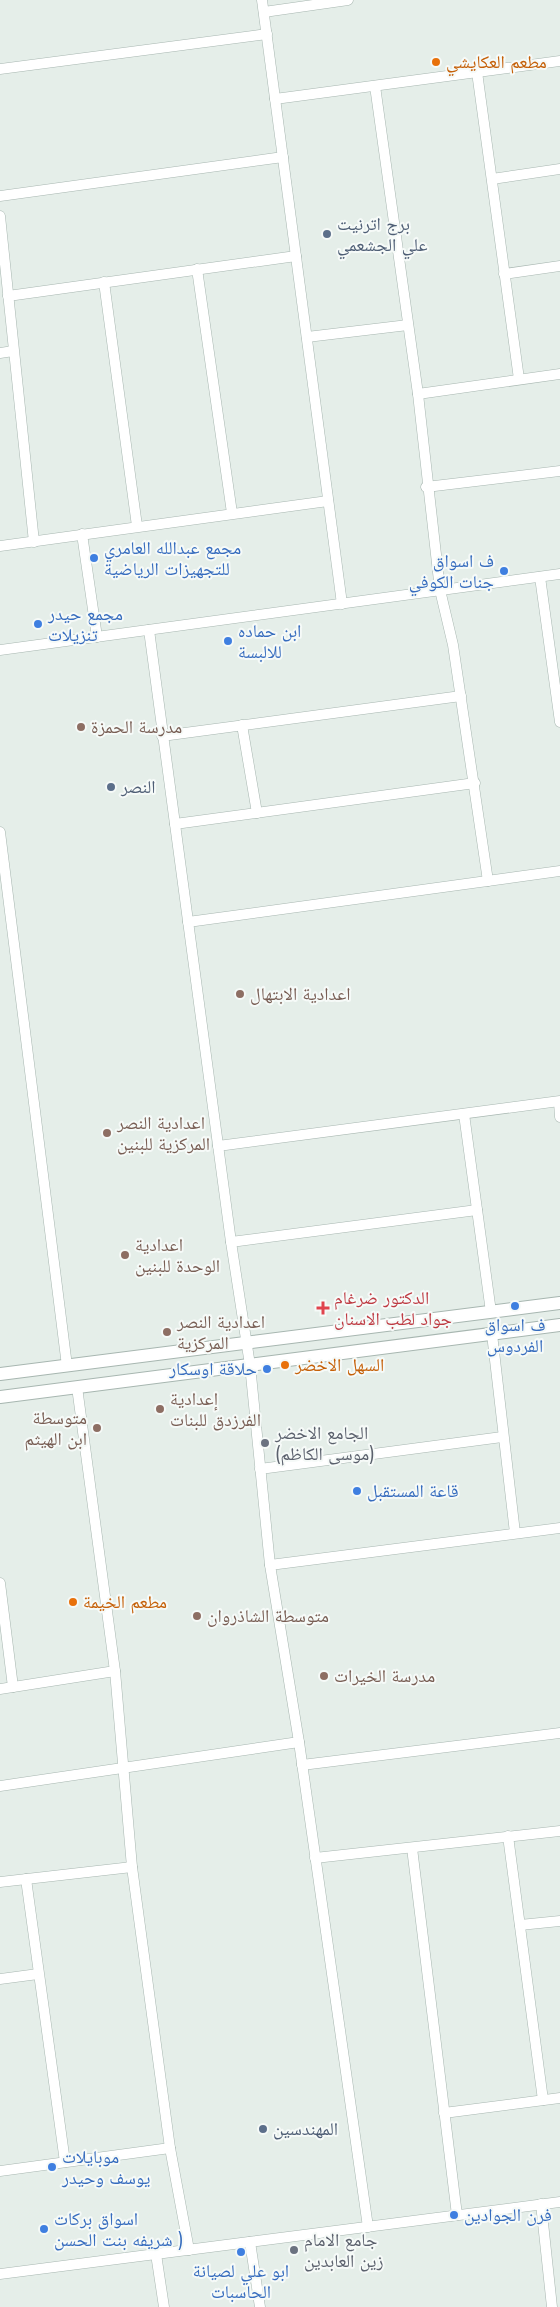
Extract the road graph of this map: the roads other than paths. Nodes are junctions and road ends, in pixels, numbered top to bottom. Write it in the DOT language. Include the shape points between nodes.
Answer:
graph roads {
  1 [pos="262,0"];
  2 [pos="348,0"];
  3 [pos="264,12"];
  4 [pos="266,34"];
  5 [pos="560,62"];
  6 [pos="0,69"];
  7 [pos="477,72"];
  8 [pos="376,86"];
  9 [pos="275,99"];
  10 [pos="283,157"];
  11 [pos="560,169"];
  12 [pos="492,179"];
  13 [pos="0,196"];
  14 [pos="0,216"];
  15 [pos="2,256"];
  16 [pos="296,256"];
  17 [pos="560,266"];
  18 [pos="197,269"];
  19 [pos="504,274"];
  20 [pos="104,282"];
  21 [pos="8,296"];
  22 [pos="408,325"];
  23 [pos="307,337"];
  24 [pos="13,351"];
  25 [pos="0,353"];
  26 [pos="560,374"];
  27 [pos="519,379"];
  28 [pos="418,394"];
  29 [pos="560,471"];
  30 [pos="426,487"];
  31 [pos="328,501"];
  32 [pos="232,513"];
  33 [pos="138,526"];
  34 [pos="82,534"];
  35 [pos="34,542"];
  36 [pos="0,546"];
  37 [pos="560,574"];
  38 [pos="540,577"];
  39 [pos="440,590"];
  40 [pos="342,604"];
  41 [pos="148,630"];
  42 [pos="97,637"];
  43 [pos="0,650"];
  44 [pos="557,679"];
  45 [pos="460,696"];
  46 [pos="560,722"];
  47 [pos="242,725"];
  48 [pos="162,736"];
  49 [pos="475,783"];
  50 [pos="257,813"];
  51 [pos="175,824"];
  52 [pos="0,832"];
  53 [pos="560,871"];
  54 [pos="488,881"];
  55 [pos="188,922"];
  56 [pos="559,1101"];
  57 [pos="464,1114"];
  58 [pos="560,1117"];
  59 [pos="218,1146"];
  60 [pos="477,1210"];
  61 [pos="231,1242"];
  62 [pos="560,1303"];
  63 [pos="491,1312"];
  64 [pos="560,1326"];
  65 [pos="492,1334"];
  66 [pos="275,1339"];
  67 [pos="246,1343"];
  68 [pos="214,1347"];
  69 [pos="278,1361"];
  70 [pos="250,1365"];
  71 [pos="67,1366"];
  72 [pos="217,1370"];
  73 [pos="0,1374"];
  74 [pos="77,1387"];
  75 [pos="0,1397"];
  76 [pos="502,1437"];
  77 [pos="260,1469"];
  78 [pos="560,1528"];
  79 [pos="514,1533"];
  80 [pos="270,1565"];
  81 [pos="0,1590"];
  82 [pos="115,1671"];
  83 [pos="13,1687"];
  84 [pos="0,1689"];
  85 [pos="560,1733"];
  86 [pos="299,1742"];
  87 [pos="302,1766"];
  88 [pos="122,1768"];
  89 [pos="0,1786"];
  90 [pos="560,1831"];
  91 [pos="508,1836"];
  92 [pos="412,1848"];
  93 [pos="315,1858"];
  94 [pos="132,1867"];
  95 [pos="26,1879"];
  96 [pos="0,1882"];
  97 [pos="560,1921"];
  98 [pos="520,1925"];
  99 [pos="38,1974"];
  100 [pos="0,1979"];
  101 [pos="560,2098"];
  102 [pos="542,2100"];
  103 [pos="444,2113"];
  104 [pos="170,2148"];
  105 [pos="65,2162"];
  106 [pos="0,2171"];
  107 [pos="560,2202"];
  108 [pos="542,2204"];
  109 [pos="457,2215"];
  110 [pos="368,2227"];
  111 [pos="250,2242"];
  112 [pos="189,2250"];
  113 [pos="156,2254"];
  114 [pos="0,2274"];
  115 [pos="164,2307"];
  116 [pos="260,2307"];
  117 [pos="552,2307"];
  1 -- 3 [label="street"];
  2 -- 3 [label="street"];
  3 -- 4 [label="street"];
  4 -- 6 [label="street"];
  4 -- 9 [label="street"];
  5 -- 7 [label="street"];
  7 -- 8 [label="street"];
  7 -- 12 [label="street"];
  8 -- 9 [label="street"];
  8 -- 22 [label="street"];
  9 -- 10 [label="street"];
  10 -- 13 [label="street"];
  10 -- 16 [label="street"];
  11 -- 12 [label="street"];
  12 -- 19 [label="street"];
  14 -- 15 [label="street"];
  15 -- 21 [label="street"];
  16 -- 18 [label="street"];
  16 -- 23 [label="street"];
  17 -- 19 [label="street"];
  18 -- 20 [label="street"];
  18 -- 32 [label="street"];
  19 -- 27 [label="street"];
  20 -- 21 [label="street"];
  20 -- 33 [label="street"];
  21 -- 24 [label="street"];
  22 -- 23 [label="street"];
  22 -- 28 [label="street"];
  23 -- 31 [label="street"];
  24 -- 25 [label="street"];
  24 -- 35 [label="street"];
  26 -- 27 [label="street"];
  27 -- 28 [label="street"];
  28 -- 30 [label="street"];
  29 -- 30 [label="street"];
  30 -- 39 [label="street"];
  31 -- 32 [label="street"];
  31 -- 40 [label="street"];
  32 -- 33 [label="street"];
  33 -- 34 [label="street"];
  34 -- 35 [label="street"];
  34 -- 42 [label="street"];
  35 -- 36 [label="street"];
  37 -- 38 [label="street"];
  38 -- 39 [label="street"];
  38 -- 44 [label="street"];
  39 -- 40 [label="street"];
  39 -- 45 [label="street" via="453,645"];
  40 -- 41 [label="street"];
  41 -- 42 [label="street"];
  41 -- 48 [label="street"];
  42 -- 43 [label="street"];
  44 -- 46 [label="street"];
  45 -- 47 [label="street"];
  45 -- 49 [label="street"];
  47 -- 48 [label="street"];
  47 -- 50 [label="street"];
  48 -- 51 [label="street"];
  49 -- 50 [label="street"];
  49 -- 54 [label="street"];
  50 -- 51 [label="street"];
  51 -- 55 [label="street"];
  52 -- 71 [label="street"];
  53 -- 54 [label="street"];
  54 -- 55 [label="street"];
  55 -- 59 [label="street"];
  56 -- 57 [label="street"];
  56 -- 58 [label="street"];
  57 -- 59 [label="street"];
  57 -- 60 [label="street"];
  59 -- 61 [label="street"];
  60 -- 61 [label="street"];
  60 -- 63 [label="street"];
  61 -- 67 [label="street"];
  62 -- 63 [label="street"];
  63 -- 66 [label="street"];
  64 -- 65 [label="street"];
  65 -- 69 [label="street"];
  65 -- 76 [label="street"];
  66 -- 67 [label="street"];
  66 -- 69 [label="street" via="271,1352"];
  67 -- 68 [label="street"];
  67 -- 70 [label="street"];
  68 -- 71 [label="street"];
  68 -- 72 [label="street" via="222,1358"];
  69 -- 70 [label="street"];
  70 -- 72 [label="street"];
  70 -- 77 [label="street"];
  71 -- 73 [label="street"];
  72 -- 74 [label="street"];
  74 -- 75 [label="street"];
  74 -- 82 [label="street"];
  76 -- 77 [label="street"];
  76 -- 79 [label="street"];
  77 -- 80 [label="street"];
  78 -- 79 [label="street"];
  79 -- 80 [label="street"];
  80 -- 86 [label="street"];
  81 -- 83 [label="street"];
  82 -- 83 [label="street"];
  82 -- 88 [label="street"];
  83 -- 84 [label="street"];
  85 -- 87 [label="street"];
  86 -- 87 [label="street"];
  86 -- 88 [label="street"];
  87 -- 93 [label="street"];
  88 -- 89 [label="street"];
  88 -- 94 [label="street"];
  90 -- 91 [label="street"];
  91 -- 92 [label="street"];
  91 -- 98 [label="street"];
  92 -- 93 [label="street"];
  92 -- 103 [label="street"];
  93 -- 110 [label="street"];
  94 -- 95 [label="street"];
  94 -- 104 [label="street"];
  95 -- 96 [label="street"];
  95 -- 99 [label="street"];
  97 -- 98 [label="street"];
  98 -- 102 [label="street"];
  99 -- 100 [label="street"];
  99 -- 105 [label="street"];
  101 -- 102 [label="street"];
  102 -- 103 [label="street"];
  103 -- 109 [label="street"];
  104 -- 105 [label="street"];
  104 -- 112 [label="street"];
  105 -- 106 [label="street"];
  107 -- 108 [label="street"];
  108 -- 109 [label="street"];
  108 -- 117 [label="street"];
  109 -- 110 [label="street"];
  110 -- 111 [label="street"];
  111 -- 112 [label="street"];
  111 -- 116 [label="street"];
  112 -- 113 [label="street"];
  113 -- 114 [label="street"];
  113 -- 115 [label="street"];
}
